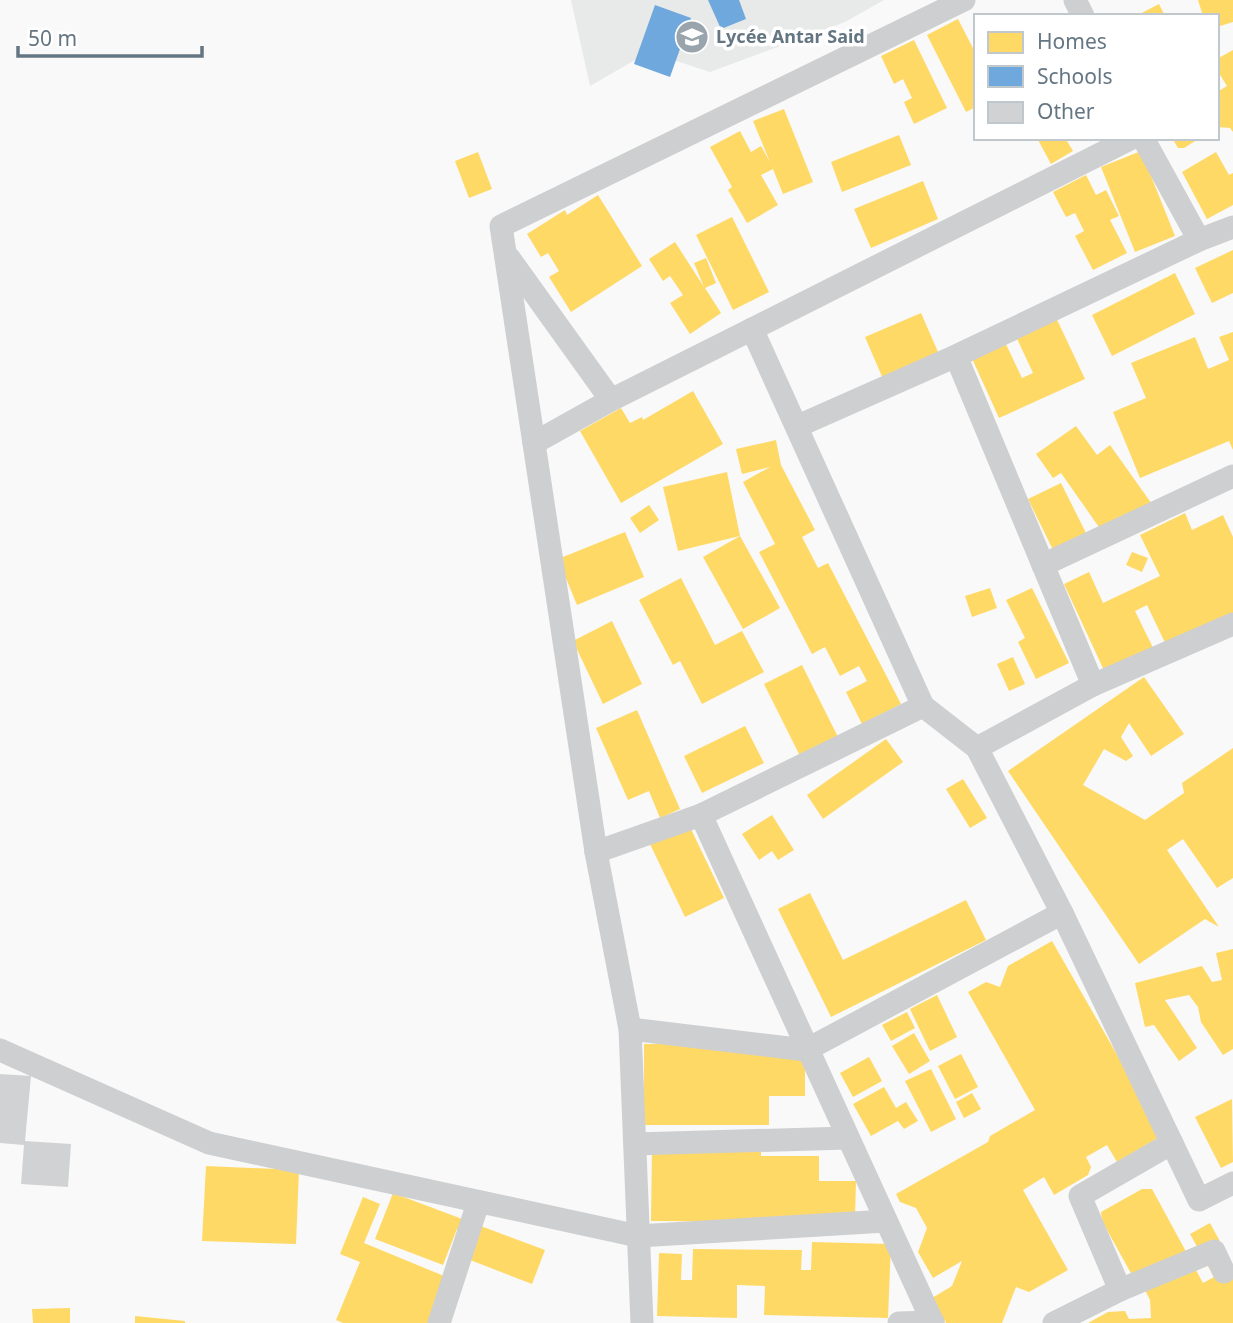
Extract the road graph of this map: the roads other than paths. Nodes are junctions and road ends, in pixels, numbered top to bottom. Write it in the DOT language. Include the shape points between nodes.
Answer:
graph roads {
  1 [pos="964,0"];
  2 [pos="1128,140"];
  3 [pos="1144,140"];
  4 [pos="1233,228"];
  5 [pos="1199,240"];
  6 [pos="505,252"];
  7 [pos="752,329"];
  8 [pos="956,356"];
  9 [pos="611,400"];
  10 [pos="798,426"];
  11 [pos="534,443"];
  12 [pos="1233,476"];
  13 [pos="1043,565"];
  14 [pos="1233,624"];
  15 [pos="1093,685"];
  16 [pos="923,706"];
  17 [pos="977,748"];
  18 [pos="701,815"];
  19 [pos="596,852"];
  20 [pos="1062,913"];
  21 [pos="630,1029"];
  22 [pos="0,1050"];
  23 [pos="806,1050"];
  24 [pos="847,1138"];
  25 [pos="1172,1143"];
  26 [pos="635,1144"];
  27 [pos="1233,1184"];
  28 [pos="478,1203"];
  29 [pos="886,1222"];
  30 [pos="638,1236"];
  31 [pos="1224,1272"];
  32 [pos="1121,1290"];
  33 [pos="933,1322"];
  34 [pos="439,1323"];
  35 [pos="642,1323"];
  36 [pos="899,1323"];
  37 [pos="1054,1323"];
  1 -- 6 [label="street" via="501,226"];
  2 -- 7 [label="street"];
  3 -- 5 [label="street"];
  4 -- 5 [label="street"];
  5 -- 8 [label="street"];
  6 -- 9 [label="street"];
  6 -- 11 [label="street"];
  7 -- 9 [label="street"];
  7 -- 10 [label="street"];
  8 -- 10 [label="street"];
  8 -- 13 [label="street"];
  9 -- 11 [label="street"];
  10 -- 16 [label="street"];
  11 -- 19 [label="street"];
  12 -- 13 [label="street"];
  13 -- 15 [label="street"];
  14 -- 15 [label="street"];
  15 -- 17 [label="street"];
  16 -- 17 [label="street"];
  16 -- 18 [label="street"];
  17 -- 20 [label="street"];
  18 -- 19 [label="street"];
  18 -- 23 [label="street"];
  19 -- 21 [label="street"];
  20 -- 23 [label="street"];
  20 -- 25 [label="street"];
  21 -- 23 [label="street"];
  21 -- 26 [label="street"];
  22 -- 28 [label="street" via="209,1143"];
  23 -- 24 [label="street"];
  24 -- 26 [label="street"];
  24 -- 29 [label="street"];
  25 -- 27 [label="street" via="1199,1200"];
  25 -- 32 [label="street" via="1080,1196"];
  26 -- 30 [label="street"];
  28 -- 30 [label="street"];
  28 -- 34 [label="street"];
  29 -- 30 [label="street"];
  29 -- 33 [label="street"];
  30 -- 35 [label="street"];
  31 -- 32 [label="street" via="1214,1251"];
  32 -- 37 [label="street"];
  33 -- 36 [label="street"];
}
